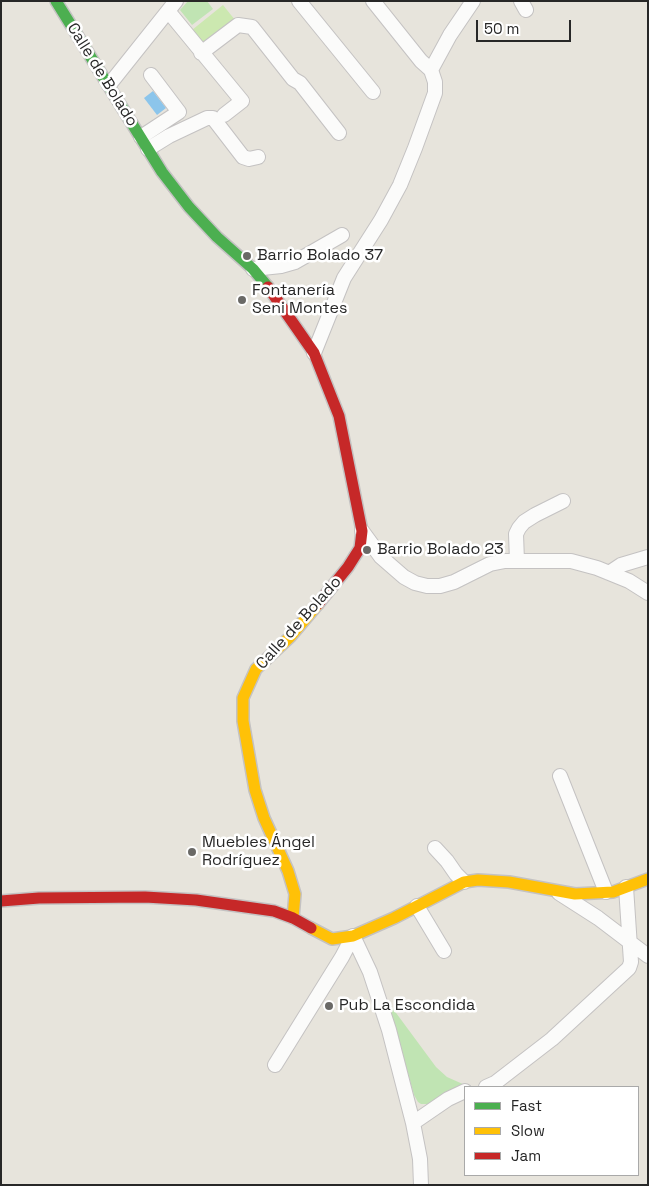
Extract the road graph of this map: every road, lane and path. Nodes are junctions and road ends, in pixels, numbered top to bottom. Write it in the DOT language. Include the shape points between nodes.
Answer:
graph roads {
  1 [pos="56,1"];
  2 [pos="300,1"];
  3 [pos="373,1"];
  4 [pos="473,1"];
  5 [pos="172,6"];
  6 [pos="201,53"];
  7 [pos="431,70"];
  8 [pos="151,75"];
  9 [pos="109,85"];
  10 [pos="373,92"];
  11 [pos="224,115"];
  12 [pos="339,134"];
  13 [pos="144,143"];
  14 [pos="258,157"];
  15 [pos="342,235"];
  16 [pos="253,269"];
  17 [pos="314,353"];
  18 [pos="563,501"];
  19 [pos="362,531"];
  20 [pos="648,557"];
  21 [pos="517,561"];
  22 [pos="609,573"];
  23 [pos="648,593"];
  24 [pos="560,776"];
  25 [pos="435,848"];
  26 [pos="648,879"];
  27 [pos="464,882"];
  28 [pos="626,886"];
  29 [pos="557,892"];
  30 [pos="606,892"];
  31 [pos="1,901"];
  32 [pos="417,906"];
  33 [pos="293,918"];
  34 [pos="353,936"];
  35 [pos="630,942"];
  36 [pos="444,951"];
  37 [pos="648,956"];
  38 [pos="275,1065"];
  39 [pos="488,1086"];
  40 [pos="464,1091"];
  41 [pos="413,1123"];
  42 [pos="421,1185"];
  1 -- 9 [label="street, Calle de Bolado"];
  2 -- 10 [label="street"];
  3 -- 7 [label="street"];
  4 -- 7 [label="street"];
  5 -- 6 [label="street"];
  5 -- 9 [label="street"];
  6 -- 11 [label="street" via="242,102"];
  6 -- 12 [label="street" via="238,25 252,27"];
  7 -- 17 [label="street" via="435,93 400,185 344,278"];
  8 -- 13 [label="street" via="179,112"];
  9 -- 13 [label="street, Calle de Bolado"];
  13 -- 14 [label="street" via="213,118 243,157"];
  13 -- 16 [label="street, Calle de Bolado" via="188,207"];
  15 -- 16 [label="street" via="295,262"];
  16 -- 17 [label="street, Calle de Bolado" via="273,292"];
  17 -- 19 [label="street, Calle de Bolado" via="339,416"];
  18 -- 21 [label="street" via="535,515 519,528 516,534"];
  19 -- 21 [label="street, Calle de Bolado" via="381,557 404,578 421,584 440,586 490,564"];
  19 -- 33 [label="street, Calle de Bolado" via="360,548 348,567 290,637 256,669 243,698 243,721 255,790 295,894"];
  20 -- 22 [label="street" via="621,565"];
  21 -- 22 [label="street, Calle de Bolado" via="571,562"];
  22 -- 23 [label="street, Calle de Bolado"];
  24 -- 30 [label="street"];
  25 -- 27 [label="street"];
  26 -- 28 [label="street"];
  27 -- 29 [label="street" via="509,882"];
  27 -- 32 [label="street"];
  28 -- 30 [label="street"];
  28 -- 35 [label="street"];
  29 -- 30 [label="street"];
  29 -- 35 [label="street"];
  31 -- 33 [label="street" via="146,897 274,910"];
  32 -- 34 [label="street"];
  32 -- 36 [label="street"];
  33 -- 34 [label="street" via="332,939"];
  34 -- 38 [label="street"];
  34 -- 41 [label="street" via="370,972"];
  35 -- 37 [label="street"];
  35 -- 39 [label="street" via="629,968 552,1039"];
  40 -- 41 [label="street"];
  41 -- 42 [label="street"];
}
